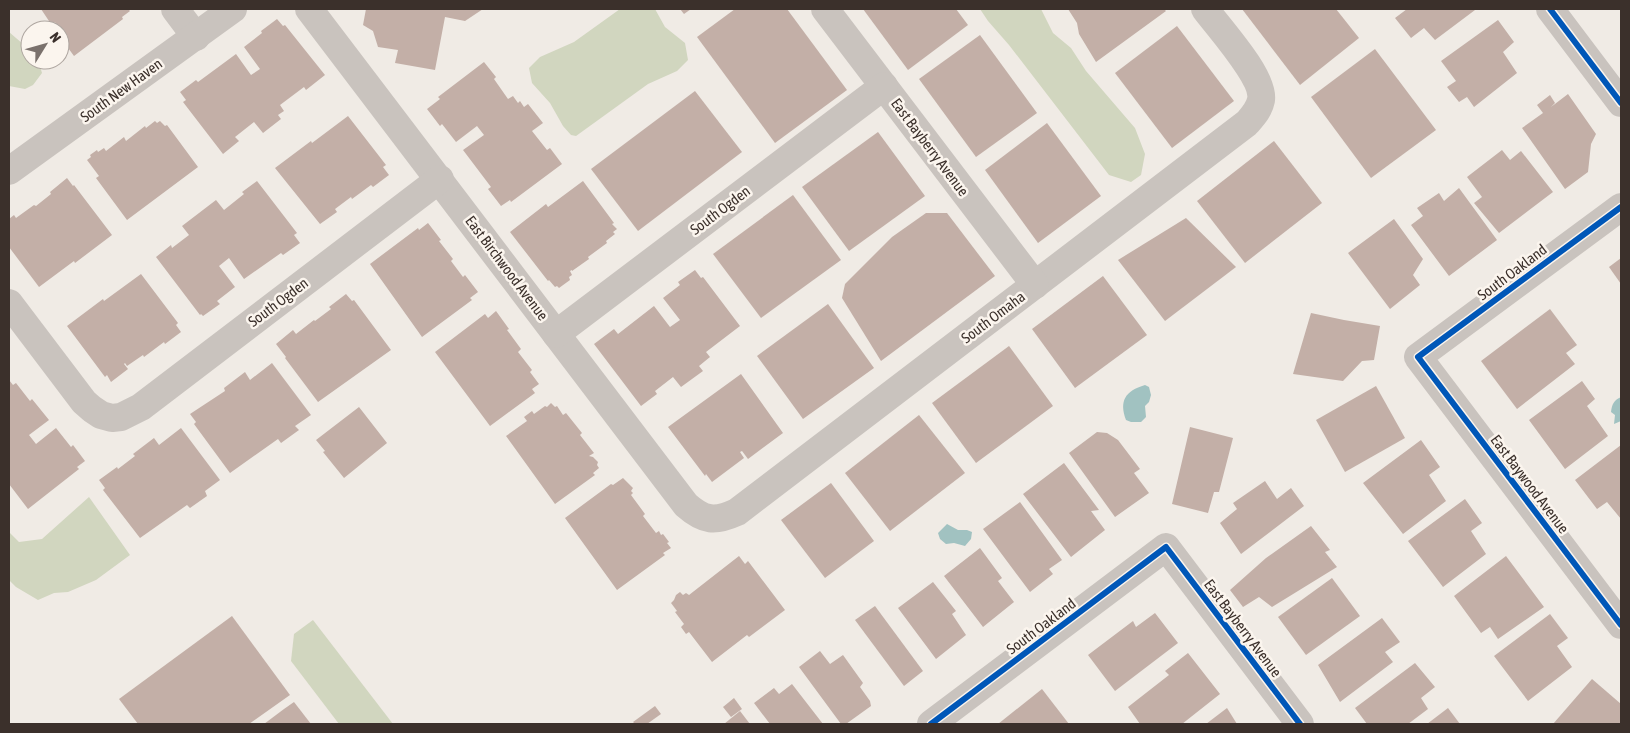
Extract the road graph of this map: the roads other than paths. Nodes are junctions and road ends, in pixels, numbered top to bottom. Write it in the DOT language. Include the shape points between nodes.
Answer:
graph roads {
  1 [pos="175,9"];
  2 [pos="233,9"];
  3 [pos="309,9"];
  4 [pos="825,9"];
  5 [pos="1205,9"];
  6 [pos="1550,9"];
  7 [pos="196,36"];
  8 [pos="884,86"];
  9 [pos="1621,103"];
  10 [pos="9,171"];
  11 [pos="440,179"];
  12 [pos="1621,207"];
  13 [pos="1035,285"];
  14 [pos="9,303"];
  15 [pos="556,334"];
  16 [pos="1418,357"];
  17 [pos="710,519"];
  18 [pos="1166,548"];
  19 [pos="1621,625"];
  20 [pos="931,724"];
  21 [pos="1300,724"];
  1 -- 7 [label="street"];
  2 -- 7 [label="street, South New Haven"];
  3 -- 11 [label="street, East Birchwood Avenue"];
  4 -- 8 [label="street, East Bayberry Avenue"];
  5 -- 13 [label="street, South Omaha" via="1259,84 1261,99 1257,112 1247,123"];
  6 -- 9 [label="street"];
  7 -- 10 [label="street, South New Haven"];
  8 -- 13 [label="street, East Bayberry Avenue"];
  8 -- 15 [label="street, South Ogden"];
  11 -- 14 [label="street, South Ogden" via="141,407 121,417 102,415 84,402"];
  11 -- 15 [label="street, East Birchwood Avenue"];
  12 -- 16 [label="street, South Oakland"];
  13 -- 17 [label="street, South Omaha" via="737,512 724,518"];
  15 -- 17 [label="street, East Birchwood Avenue" via="686,505"];
  16 -- 19 [label="street, East Baywood Avenue"];
  18 -- 20 [label="street, South Oakland"];
  18 -- 21 [label="street, East Bayberry Avenue"];
}
